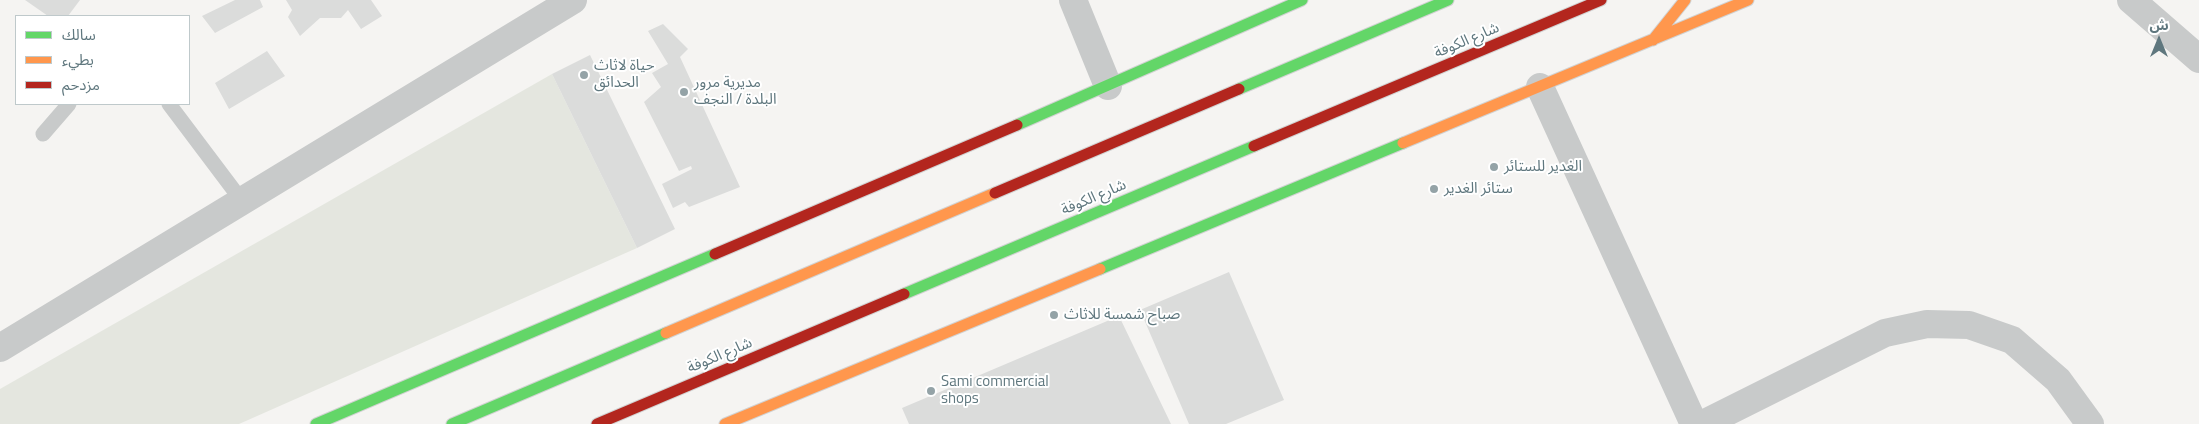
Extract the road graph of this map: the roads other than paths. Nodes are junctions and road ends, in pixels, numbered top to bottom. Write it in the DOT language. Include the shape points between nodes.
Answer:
graph roads {
  1 [pos="573,0"];
  2 [pos="1073,0"];
  3 [pos="1302,0"];
  4 [pos="1448,0"];
  5 [pos="1601,0"];
  6 [pos="1685,0"];
  7 [pos="1748,0"];
  8 [pos="2131,0"];
  9 [pos="1653,40"];
  10 [pos="2199,60"];
  11 [pos="1108,86"];
  12 [pos="1540,87"];
  13 [pos="68,105"];
  14 [pos="170,105"];
  15 [pos="43,134"];
  16 [pos="242,201"];
  17 [pos="0,348"];
  18 [pos="316,424"];
  19 [pos="452,424"];
  20 [pos="597,424"];
  21 [pos="725,424"];
  22 [pos="1694,424"];
  23 [pos="1703,424"];
  24 [pos="2090,424"];
  1 -- 16 [label="street"];
  2 -- 11 [label="street"];
  3 -- 11 [label="main road"];
  4 -- 19 [label="main road"];
  5 -- 20 [label="main road, شارع الكوفة"];
  6 -- 9 [label="main road"];
  7 -- 9 [label="main road"];
  8 -- 10 [label="street"];
  9 -- 12 [label="main road"];
  11 -- 18 [label="main road"];
  12 -- 21 [label="main road"];
  12 -- 22 [label="street"];
  13 -- 15 [label="lane"];
  14 -- 16 [label="lane"];
  16 -- 17 [label="street"];
  23 -- 24 [label="street" via="1885,333 1927,324 1969,325 2012,340 2058,380"];
}
